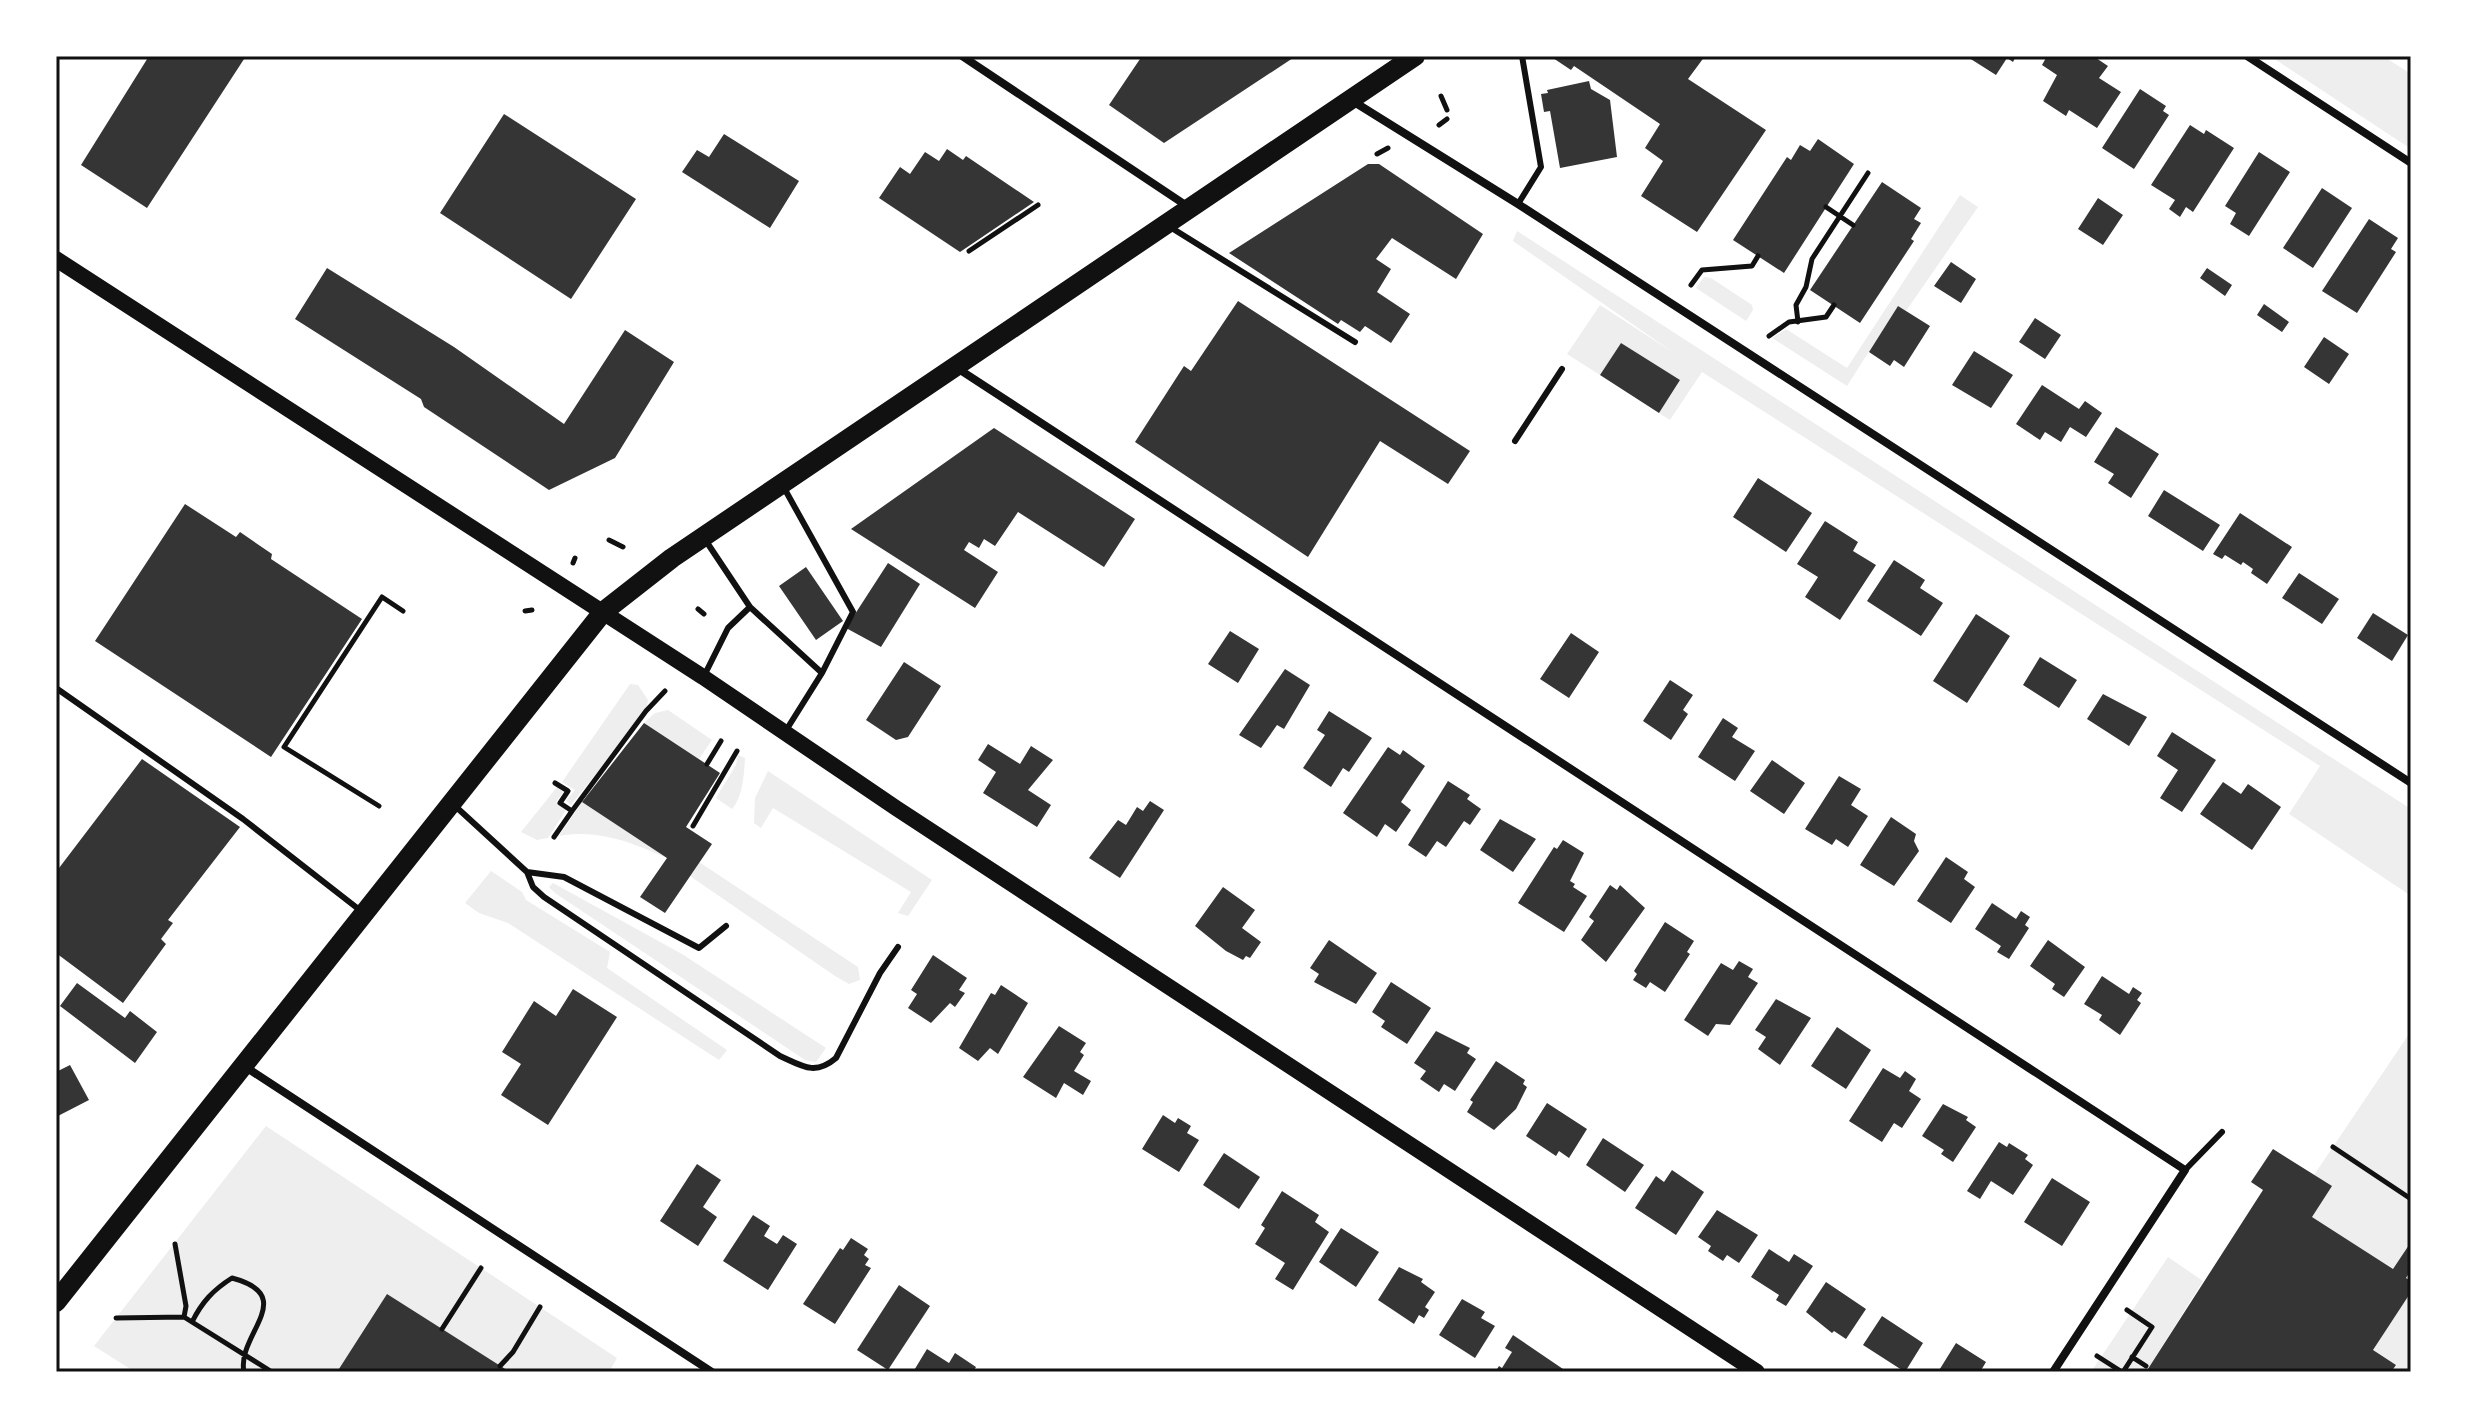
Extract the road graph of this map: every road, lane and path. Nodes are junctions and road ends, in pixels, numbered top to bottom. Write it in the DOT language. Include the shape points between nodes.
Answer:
graph roads {
  1 [pos="962,56"];
  2 [pos="1415,56"];
  3 [pos="1522,56"];
  4 [pos="2247,56"];
  5 [pos="1441,96"];
  6 [pos="1351,100"];
  7 [pos="1447,110"];
  8 [pos="1447,119"];
  9 [pos="1439,125"];
  10 [pos="1388,148"];
  11 [pos="1377,154"];
  12 [pos="2411,163"];
  13 [pos="1868,173"];
  14 [pos="1518,204"];
  15 [pos="1038,205"];
  16 [pos="1826,207"];
  17 [pos="1191,209"];
  18 [pos="1840,216"];
  19 [pos="1167,225"];
  20 [pos="1853,225"];
  21 [pos="969,251"];
  22 [pos="1758,256"];
  23 [pos="56,259"];
  24 [pos="1691,285"];
  25 [pos="1834,305"];
  26 [pos="1798,322"];
  27 [pos="1769,336"];
  28 [pos="1355,342"];
  29 [pos="957,368"];
  30 [pos="1562,369"];
  31 [pos="1515,441"];
  32 [pos="783,485"];
  33 [pos="704,538"];
  34 [pos="609,540"];
  35 [pos="623,547"];
  36 [pos="750,607"];
  37 [pos="532,610"];
  38 [pos="403,611"];
  39 [pos="525,611"];
  40 [pos="603,612"];
  41 [pos="822,673"];
  42 [pos="703,677"];
  43 [pos="56,688"];
  44 [pos="665,691"];
  45 [pos="785,732"];
  46 [pos="721,741"];
  47 [pos="737,751"];
  48 [pos="707,764"];
  49 [pos="555,783"];
  50 [pos="2411,783"];
  51 [pos="451,802"];
  52 [pos="379,806"];
  53 [pos="572,811"];
  54 [pos="693,826"];
  55 [pos="554,837"];
  56 [pos="527,872"];
  57 [pos="364,913"];
  58 [pos="726,926"];
  59 [pos="898,947"];
  60 [pos="244,1065"];
  61 [pos="2222,1132"];
  62 [pos="2333,1147"];
  63 [pos="2185,1170"];
  64 [pos="2411,1199"];
  65 [pos="175,1244"];
  66 [pos="481,1268"];
  67 [pos="57,1300"];
  68 [pos="540,1307"];
  69 [pos="2127,1310"];
  70 [pos="184,1317"];
  71 [pos="116,1318"];
  72 [pos="192,1322"];
  73 [pos="442,1329"];
  74 [pos="244,1354"];
  75 [pos="2097,1356"];
  76 [pos="2132,1357"];
  77 [pos="500,1366"];
  78 [pos="2146,1366"];
  79 [pos="244,1372"];
  80 [pos="272,1372"];
  81 [pos="712,1372"];
  82 [pos="1757,1372"];
  83 [pos="2053,1372"];
  84 [pos="2122,1372"];
  1 -- 17 [label="street"];
  2 -- 6 [label="main road"];
  3 -- 14 [label="lane" via="1541,167"];
  4 -- 12 [label="street"];
  5 -- 7 [label="path"];
  6 -- 14 [label="street"];
  6 -- 17 [label="main road"];
  8 -- 9 [label="path"];
  10 -- 11 [label="path"];
  13 -- 18 [label="path"];
  14 -- 50 [label="street"];
  15 -- 21 [label="path"];
  16 -- 18 [label="path"];
  17 -- 19 [label="main road"];
  18 -- 20 [label="path"];
  18 -- 26 [label="path" via="1812,259 1796,305"];
  19 -- 28 [label="lane"];
  19 -- 29 [label="main road"];
  22 -- 24 [label="path" via="1752,266 1702,270"];
  23 -- 40 [label="main road"];
  25 -- 26 [label="path" via="1826,317"];
  26 -- 27 [label="path" via="1780,326"];
  29 -- 32 [label="main road"];
  29 -- 63 [label="street"];
  30 -- 31 [label="lane"];
  32 -- 33 [label="main road"];
  32 -- 41 [label="lane" via="853,612"];
  33 -- 36 [label="lane"];
  33 -- 40 [label="main road"];
  34 -- 35 [label="path"];
  36 -- 41 [label="lane"];
  36 -- 42 [label="lane" via="728,628"];
  37 -- 39 [label="path"];
  38 -- 52 [label="path" via="382,597 284,747"];
  40 -- 42 [label="main road"];
  40 -- 51 [label="main road"];
  41 -- 45 [label="lane"];
  42 -- 45 [label="main road"];
  43 -- 57 [label="lane" via="128,735"];
  44 -- 53 [label="path"];
  45 -- 82 [label="main road"];
  46 -- 48 [label="path"];
  47 -- 54 [label="path"];
  49 -- 53 [label="path" via="568,791 560,803"];
  51 -- 56 [label="lane"];
  51 -- 57 [label="main road"];
  53 -- 55 [label="path"];
  56 -- 58 [label="lane" via="564,877 699,948"];
  56 -- 59 [label="lane" via="533,887 566,914 809,1070 824,1068 836,1058"];
  57 -- 60 [label="main road"];
  60 -- 67 [label="main road"];
  60 -- 81 [label="street"];
  61 -- 63 [label="lane"];
  62 -- 64 [label="path"];
  63 -- 83 [label="street"];
  65 -- 70 [label="path"];
  66 -- 73 [label="path"];
  68 -- 77 [label="path"];
  69 -- 76 [label="path" via="2152,1327"];
  70 -- 71 [label="path"];
  70 -- 72 [label="path"];
  72 -- 74 [label="path"];
  72 -- 74 [label="path" via="202,1302 221,1285 232,1278 249,1282 262,1295 264,1311"];
  74 -- 79 [label="path"];
  74 -- 80 [label="path"];
  75 -- 84 [label="path"];
  76 -- 78 [label="path"];
  76 -- 84 [label="path"];
}
